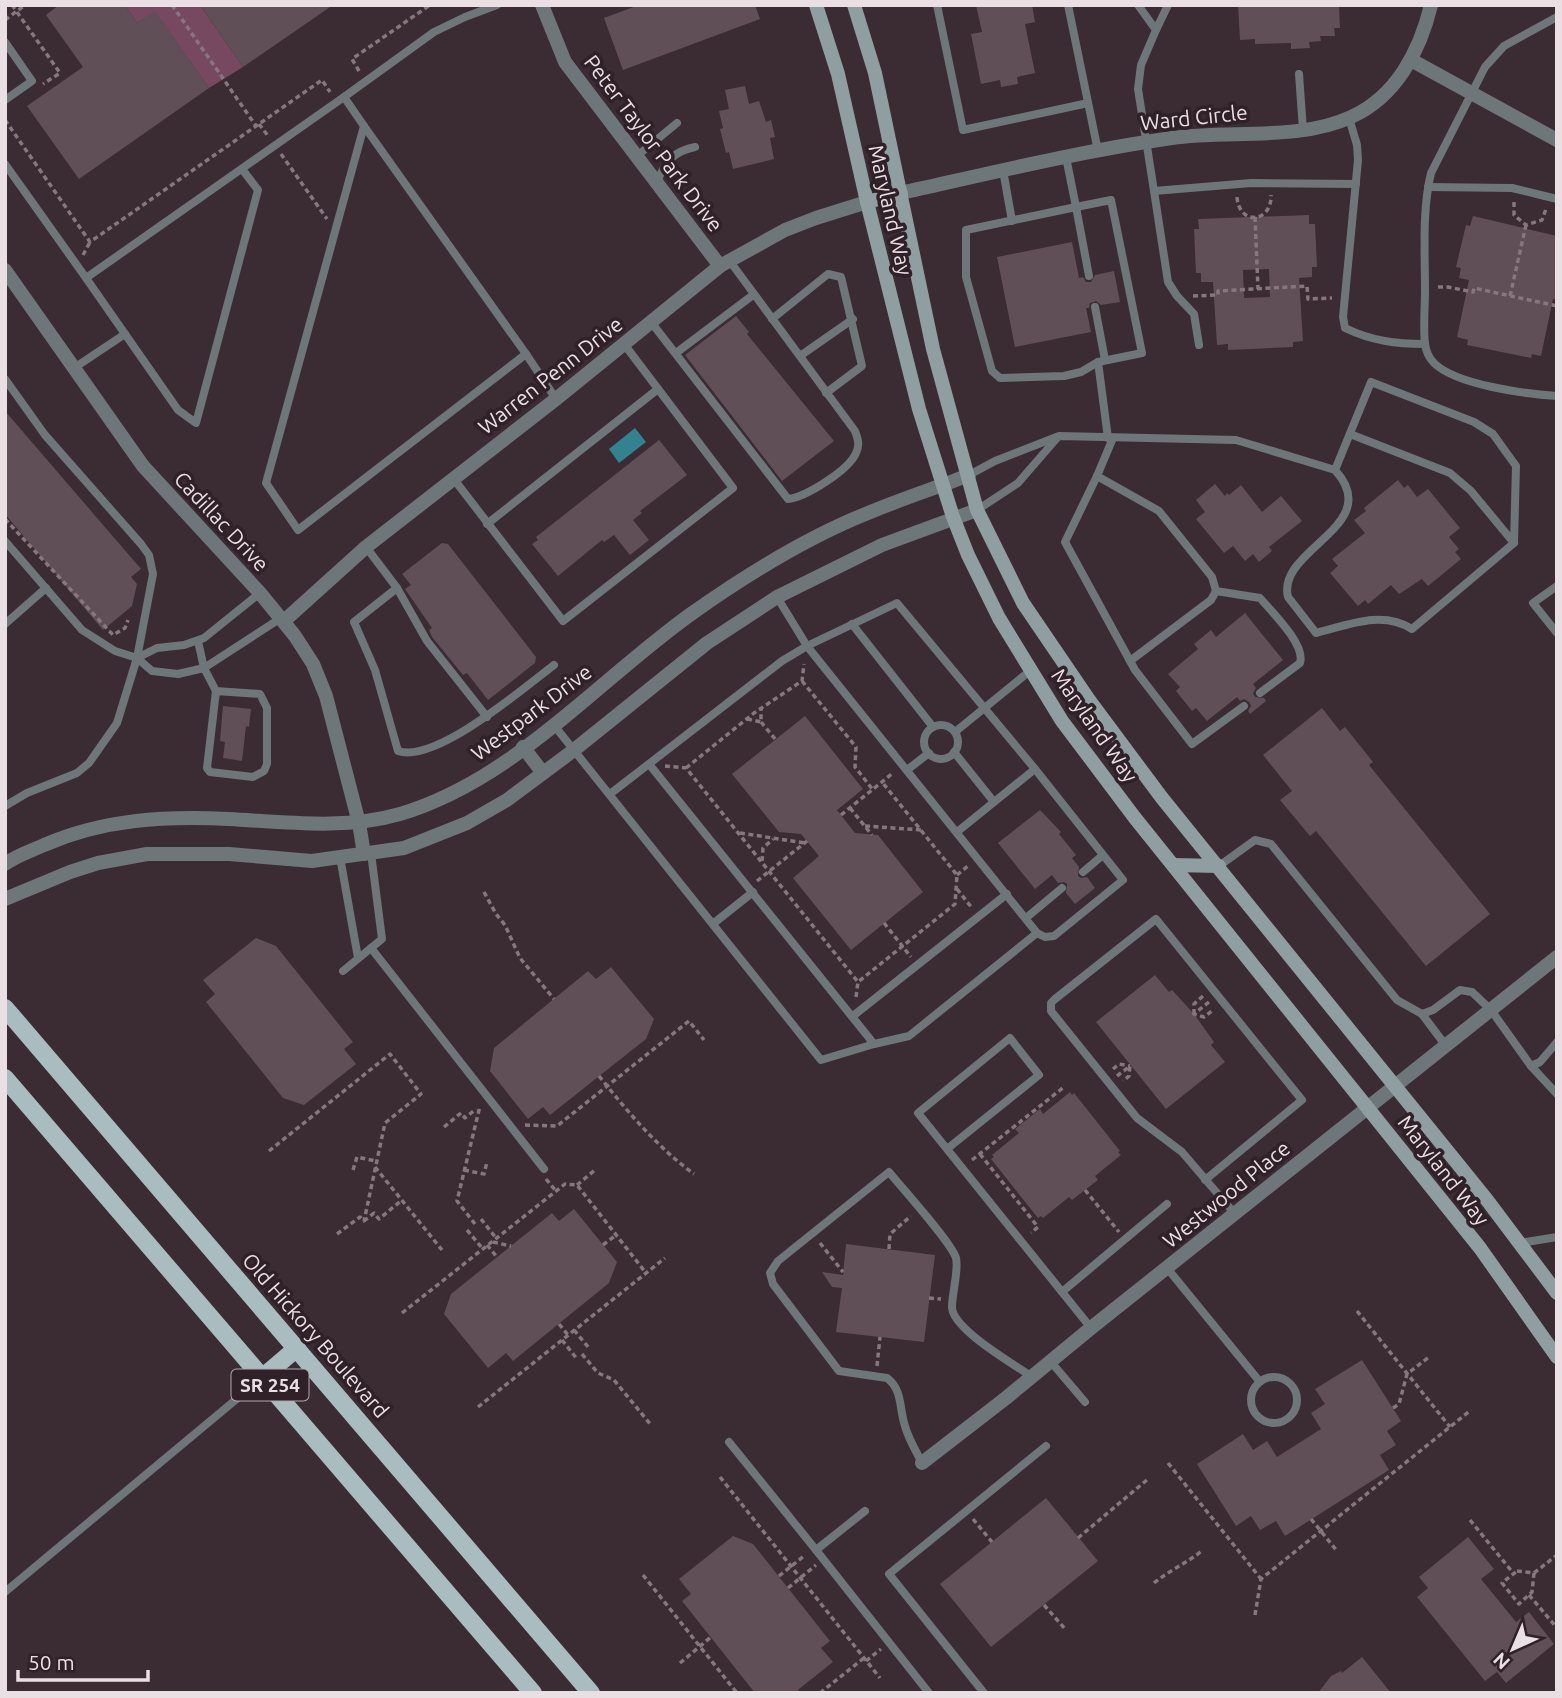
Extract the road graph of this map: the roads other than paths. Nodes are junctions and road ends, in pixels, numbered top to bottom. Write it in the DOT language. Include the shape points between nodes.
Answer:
graph roads {
  1 [pos="497,5"];
  2 [pos="542,5"];
  3 [pos="816,5"];
  4 [pos="854,5"];
  5 [pos="937,5"];
  6 [pos="1068,5"];
  7 [pos="1139,5"];
  8 [pos="1168,5"];
  9 [pos="1432,5"];
  10 [pos="483,7"];
  11 [pos="1557,17"];
  12 [pos="1156,30"];
  13 [pos="5,42"];
  14 [pos="1411,60"];
  15 [pos="1299,74"];
  16 [pos="1471,95"];
  17 [pos="344,97"];
  18 [pos="5,100"];
  19 [pos="1088,103"];
  20 [pos="1349,118"];
  21 [pos="677,123"];
  22 [pos="364,126"];
  23 [pos="1303,130"];
  24 [pos="1557,140"];
  25 [pos="1146,142"];
  26 [pos="695,147"];
  27 [pos="1098,151"];
  28 [pos="637,156"];
  29 [pos="1066,158"];
  30 [pos="5,164"];
  31 [pos="242,169"];
  32 [pos="1003,170"];
  33 [pos="657,182"];
  34 [pos="1356,184"];
  35 [pos="1428,187"];
  36 [pos="1154,191"];
  37 [pos="901,193"];
  38 [pos="1553,198"];
  39 [pos="867,202"];
  40 [pos="1076,207"];
  41 [pos="1012,221"];
  42 [pos="725,262"];
  43 [pos="5,270"];
  44 [pos="1089,276"];
  45 [pos="86,278"];
  46 [pos="753,295"];
  47 [pos="1095,307"];
  48 [pos="772,319"];
  49 [pos="853,319"];
  50 [pos="651,322"];
  51 [pos="125,334"];
  52 [pos="624,344"];
  53 [pos="1425,344"];
  54 [pos="1199,345"];
  55 [pos="676,353"];
  56 [pos="526,354"];
  57 [pos="800,356"];
  58 [pos="1102,361"];
  59 [pos="74,368"];
  60 [pos="5,379"];
  61 [pos="658,389"];
  62 [pos="826,393"];
  63 [pos="1557,396"];
  64 [pos="556,399"];
  65 [pos="1349,433"];
  66 [pos="1059,436"];
  67 [pos="1110,438"];
  68 [pos="1335,470"];
  69 [pos="969,475"];
  70 [pos="1097,476"];
  71 [pos="453,478"];
  72 [pos="945,485"];
  73 [pos="977,510"];
  74 [pos="953,517"];
  75 [pos="487,524"];
  76 [pos="5,541"];
  77 [pos="1514,543"];
  78 [pos="366,547"];
  79 [pos="1557,586"];
  80 [pos="397,588"];
  81 [pos="46,589"];
  82 [pos="1216,591"];
  83 [pos="260,593"];
  84 [pos="778,597"];
  85 [pos="282,619"];
  86 [pos="5,624"];
  87 [pos="852,624"];
  88 [pos="1557,633"];
  89 [pos="198,641"];
  90 [pos="807,646"];
  91 [pos="137,658"];
  92 [pos="1130,660"];
  93 [pos="554,665"];
  94 [pos="204,668"];
  95 [pos="1031,670"];
  96 [pos="216,691"];
  97 [pos="1260,693"];
  98 [pos="1244,706"];
  99 [pos="984,708"];
  100 [pos="487,717"];
  101 [pos="554,724"];
  102 [pos="933,727"];
  103 [pos="955,732"];
  104 [pos="523,747"];
  105 [pos="574,750"];
  106 [pos="954,752"];
  107 [pos="929,753"];
  108 [pos="649,764"];
  109 [pos="905,768"];
  110 [pos="1035,769"];
  111 [pos="543,773"];
  112 [pos="610,794"];
  113 [pos="994,802"];
  114 [pos="5,806"];
  115 [pos="359,822"];
  116 [pos="957,832"];
  117 [pos="367,853"];
  118 [pos="1104,855"];
  119 [pos="340,857"];
  120 [pos="5,864"];
  121 [pos="1173,865"];
  122 [pos="1219,866"];
  123 [pos="1083,872"];
  124 [pos="1062,888"];
  125 [pos="751,890"];
  126 [pos="1007,894"];
  127 [pos="5,899"];
  128 [pos="1026,918"];
  129 [pos="714,923"];
  130 [pos="1037,933"];
  131 [pos="371,948"];
  132 [pos="1557,957"];
  133 [pos="358,958"];
  134 [pos="343,971"];
  135 [pos="5,1007"];
  136 [pos="1491,1010"];
  137 [pos="1422,1014"];
  138 [pos="853,1016"];
  139 [pos="1557,1042"];
  140 [pos="874,1044"];
  141 [pos="1446,1046"];
  142 [pos="1531,1066"];
  143 [pos="5,1078"];
  144 [pos="1395,1086"];
  145 [pos="1557,1094"];
  146 [pos="1368,1107"];
  147 [pos="947,1149"];
  148 [pos="544,1169"];
  149 [pos="1205,1180"];
  150 [pos="1167,1204"];
  151 [pos="1235,1214"];
  152 [pos="1557,1237"];
  153 [pos="1520,1243"];
  154 [pos="1167,1268"];
  155 [pos="1062,1292"];
  156 [pos="1557,1293"];
  157 [pos="1091,1328"];
  158 [pos="297,1348"];
  159 [pos="1557,1357"];
  160 [pos="1051,1362"];
  161 [pos="263,1377"];
  162 [pos="1032,1377"];
  163 [pos="1260,1382"];
  164 [pos="1085,1402"];
  165 [pos="729,1442"];
  166 [pos="1046,1446"];
  167 [pos="922,1463"];
  168 [pos="864,1511"];
  169 [pos="815,1549"];
  170 [pos="5,1592"];
  171 [pos="533,1693"];
  172 [pos="591,1693"];
  173 [pos="929,1693"];
  174 [pos="984,1693"];
  1 -- 10 [label="lane"];
  2 -- 28 [label="street, Peter Taylor Park Drive" via="565,62"];
  3 -- 39 [label="main road, Maryland Way" via="838,74"];
  4 -- 37 [label="main road, Maryland Way" via="875,73"];
  5 -- 19 [label="lane" via="963,130"];
  6 -- 19 [label="lane"];
  7 -- 12 [label="lane"];
  8 -- 12 [label="lane"];
  9 -- 14 [label="street, Ward Circle"];
  10 -- 17 [label="lane" via="435,32"];
  11 -- 16 [label="lane" via="1504,47 1485,67"];
  12 -- 25 [label="lane" via="1138,77"];
  13 -- 18 [label="lane" via="32,80"];
  14 -- 16 [label="street"];
  14 -- 20 [label="street, Ward Circle" via="1387,93"];
  15 -- 23 [label="lane"];
  16 -- 24 [label="street"];
  16 -- 35 [label="lane"];
  17 -- 22 [label="lane"];
  17 -- 31 [label="lane"];
  19 -- 27 [label="lane"];
  20 -- 23 [label="street, Ward Circle"];
  20 -- 34 [label="lane" via="1357,145"];
  21 -- 28 [label="lane"];
  22 -- 56 [label="lane"];
  22 -- 56 [label="lane" via="266,483 298,530"];
  23 -- 25 [label="street, Ward Circle"];
  25 -- 27 [label="street, Ward Circle"];
  25 -- 36 [label="lane"];
  26 -- 33 [label="lane" via="670,158"];
  27 -- 29 [label="street, Ward Circle"];
  28 -- 33 [label="street, Peter Taylor Park Drive"];
  29 -- 32 [label="street, Ward Circle"];
  29 -- 40 [label="lane"];
  30 -- 45 [label="lane"];
  31 -- 45 [label="lane"];
  31 -- 51 [label="lane" via="258,190 195,423 178,410"];
  32 -- 37 [label="street, Ward Circle"];
  32 -- 41 [label="lane"];
  33 -- 42 [label="street, Peter Taylor Park Drive"];
  34 -- 36 [label="lane" via="1236,184"];
  34 -- 53 [label="lane" via="1345,328 1370,339"];
  35 -- 38 [label="lane" via="1517,189"];
  35 -- 53 [label="lane"];
  36 -- 54 [label="lane" via="1168,282 1194,314"];
  37 -- 39 [label="main road"];
  37 -- 69 [label="main road, Maryland Way" via="933,349"];
  39 -- 42 [label="street, Warren Penn Drive" via="785,230"];
  39 -- 72 [label="main road, Maryland Way" via="909,377"];
  40 -- 41 [label="lane"];
  40 -- 44 [label="lane"];
  40 -- 58 [label="lane" via="1111,200 1142,353"];
  41 -- 58 [label="lane" via="966,230 966,277 992,372 1000,378 1064,376"];
  42 -- 46 [label="lane"];
  42 -- 50 [label="street, Warren Penn Drive"];
  43 -- 59 [label="street, Cadillac Drive"];
  45 -- 51 [label="lane"];
  46 -- 48 [label="lane"];
  46 -- 55 [label="lane"];
  47 -- 58 [label="lane"];
  48 -- 49 [label="lane" via="832,273 844,282"];
  48 -- 57 [label="lane"];
  49 -- 57 [label="lane"];
  49 -- 62 [label="lane" via="862,366"];
  50 -- 52 [label="street, Warren Penn Drive"];
  50 -- 55 [label="lane"];
  51 -- 59 [label="lane"];
  52 -- 61 [label="lane"];
  52 -- 64 [label="street, Warren Penn Drive"];
  53 -- 63 [label="lane" via="1433,363 1453,374 1506,390"];
  55 -- 62 [label="lane" via="788,499 831,477 858,450 855,431"];
  56 -- 64 [label="lane"];
  57 -- 62 [label="lane"];
  58 -- 67 [label="lane"];
  59 -- 83 [label="street, Cadillac Drive" via="143,466"];
  60 -- 91 [label="lane" via="45,435 149,555 153,574"];
  61 -- 75 [label="lane"];
  61 -- 75 [label="lane" via="733,488 563,621"];
  64 -- 71 [label="street, Warren Penn Drive"];
  65 -- 68 [label="lane"];
  65 -- 77 [label="lane" via="1450,473"];
  65 -- 77 [label="lane" via="1371,382 1485,427 1516,466"];
  66 -- 67 [label="lane"];
  66 -- 69 [label="lane"];
  66 -- 73 [label="lane" via="1018,483"];
  67 -- 68 [label="lane" via="1236,440"];
  67 -- 70 [label="lane"];
  68 -- 77 [label="lane" via="1346,485 1346,509 1338,525 1297,567 1286,590 1316,633 1381,618 1412,629"];
  69 -- 72 [label="street, Westpark Drive"];
  69 -- 73 [label="main road, Maryland Way"];
  70 -- 82 [label="lane" via="1159,511 1212,578"];
  70 -- 92 [label="lane" via="1065,542"];
  71 -- 75 [label="lane"];
  71 -- 78 [label="street, Warren Penn Drive"];
  72 -- 74 [label="main road, Maryland Way"];
  72 -- 101 [label="street, Westpark Drive" via="866,513 760,567 688,616"];
  73 -- 74 [label="street"];
  73 -- 122 [label="main road, Maryland Way" via="1023,603 1088,700"];
  74 -- 84 [label="street" via="882,545"];
  74 -- 95 [label="main road, Maryland Way" via="999,618"];
  76 -- 81 [label="lane"];
  78 -- 80 [label="lane"];
  78 -- 85 [label="street, Warren Penn Drive"];
  79 -- 88 [label="lane" via="1533,603"];
  80 -- 100 [label="lane" via="427,641"];
  80 -- 100 [label="lane" via="354,622 375,670 398,751 416,752"];
  81 -- 86 [label="lane"];
  81 -- 91 [label="lane" via="82,630 115,651"];
  82 -- 92 [label="lane" via="1211,600"];
  82 -- 97 [label="lane" via="1260,598 1300,648 1300,663"];
  83 -- 85 [label="street, Cadillac Drive"];
  83 -- 89 [label="lane"];
  84 -- 90 [label="lane"];
  84 -- 105 [label="street" via="707,643"];
  85 -- 94 [label="lane"];
  85 -- 115 [label="street, Cadillac Drive" via="320,679"];
  87 -- 90 [label="lane"];
  87 -- 99 [label="lane" via="897,603"];
  87 -- 102 [label="lane"];
  89 -- 91 [label="lane" via="157,648"];
  89 -- 94 [label="lane"];
  90 -- 108 [label="lane"];
  90 -- 109 [label="lane"];
  91 -- 94 [label="lane" via="152,671 163,673"];
  91 -- 114 [label="lane" via="117,723 89,763"];
  92 -- 98 [label="lane" via="1192,744"];
  93 -- 100 [label="lane"];
  94 -- 96 [label="lane"];
  95 -- 99 [label="lane"];
  95 -- 121 [label="main road, Maryland Way" via="1062,720"];
  96 -- 96 [label="lane" via="207,768 210,772 260,775 267,764 263,699 260,694"];
  99 -- 103 [label="lane"];
  99 -- 110 [label="lane"];
  101 -- 104 [label="street, Westpark Drive"];
  101 -- 105 [label="lane"];
  102 -- 103 [label="lane" via="947,726"];
  102 -- 107 [label="lane" via="925,737"];
  103 -- 106 [label="lane"];
  104 -- 111 [label="street"];
  104 -- 115 [label="street, Westpark Drive" via="458,791 400,814"];
  105 -- 111 [label="street"];
  105 -- 112 [label="lane"];
  106 -- 107 [label="lane" via="940,759"];
  106 -- 113 [label="lane"];
  107 -- 109 [label="lane"];
  108 -- 112 [label="lane"];
  108 -- 125 [label="lane"];
  109 -- 116 [label="lane"];
  110 -- 113 [label="lane"];
  110 -- 118 [label="lane"];
  111 -- 117 [label="street" via="467,823 404,848"];
  112 -- 129 [label="lane"];
  113 -- 116 [label="lane"];
  115 -- 117 [label="street, Cadillac Drive"];
  115 -- 120 [label="street, Westpark Drive" via="132,820 72,833"];
  116 -- 126 [label="lane"];
  117 -- 119 [label="street"];
  117 -- 131 [label="lane" via="382,939"];
  118 -- 123 [label="lane"];
  118 -- 130 [label="lane" via="1123,880 1054,936"];
  119 -- 127 [label="street" via="312,861 147,854 97,863"];
  119 -- 133 [label="lane"];
  121 -- 122 [label="main road"];
  121 -- 146 [label="main road, Maryland Way"];
  122 -- 137 [label="lane" via="1255,840 1271,844 1397,1000"];
  122 -- 144 [label="main road, Maryland Way"];
  124 -- 128 [label="lane"];
  125 -- 129 [label="lane"];
  125 -- 138 [label="lane"];
  126 -- 128 [label="lane"];
  126 -- 138 [label="lane"];
  128 -- 130 [label="lane"];
  129 -- 140 [label="lane" via="821,1060"];
  130 -- 140 [label="lane" via="909,1036"];
  131 -- 133 [label="lane"];
  131 -- 148 [label="lane"];
  132 -- 136 [label="street, Westwood Place"];
  133 -- 134 [label="lane"];
  135 -- 158 [label="main road, Old Hickory Boulevard / SR 254"];
  136 -- 137 [label="lane" via="1472,992 1460,990"];
  136 -- 141 [label="street, Westwood Place"];
  136 -- 142 [label="lane"];
  137 -- 141 [label="lane"];
  138 -- 140 [label="lane"];
  139 -- 142 [label="lane"];
  141 -- 144 [label="street, Westwood Place"];
  142 -- 145 [label="lane"];
  143 -- 161 [label="main road, SR 254"];
  144 -- 146 [label="street, Westwood Place"];
  144 -- 153 [label="main road, Maryland Way"];
  146 -- 151 [label="street, Westwood Place"];
  146 -- 159 [label="main road, Maryland Way" via="1479,1248"];
  147 -- 147 [label="lane" via="918,1113 1010,1038 1039,1075"];
  147 -- 155 [label="lane"];
  149 -- 149 [label="lane" via="1182,1152 1137,1118 1050,1007 1156,919 1302,1100"];
  149 -- 151 [label="lane"];
  150 -- 155 [label="lane"];
  151 -- 154 [label="street, Westwood Place"];
  152 -- 153 [label="lane"];
  153 -- 156 [label="main road, Maryland Way"];
  154 -- 157 [label="street, Westwood Place"];
  154 -- 163 [label="lane"];
  155 -- 157 [label="lane"];
  157 -- 160 [label="street, Westwood Place"];
  158 -- 161 [label="main road"];
  158 -- 172 [label="main road, Old Hickory Boulevard / SR 254"];
  160 -- 162 [label="street, Westwood Place"];
  160 -- 164 [label="lane"];
  161 -- 170 [label="lane"];
  161 -- 171 [label="main road, SR 254"];
  162 -- 167 [label="street, Westwood Place"];
  162 -- 167 [label="lane" via="956,1319 952,1306 956,1259 889,1172 770,1273 773,1284 839,1371 887,1378 897,1387 905,1426"];
  163 -- 163 [label="lane" via="1252,1396 1256,1414 1272,1422 1286,1419 1296,1405 1294,1390 1278,1377"];
  165 -- 169 [label="lane"];
  166 -- 174 [label="lane" via="889,1574"];
  168 -- 169 [label="lane"];
  169 -- 173 [label="lane"];
}
